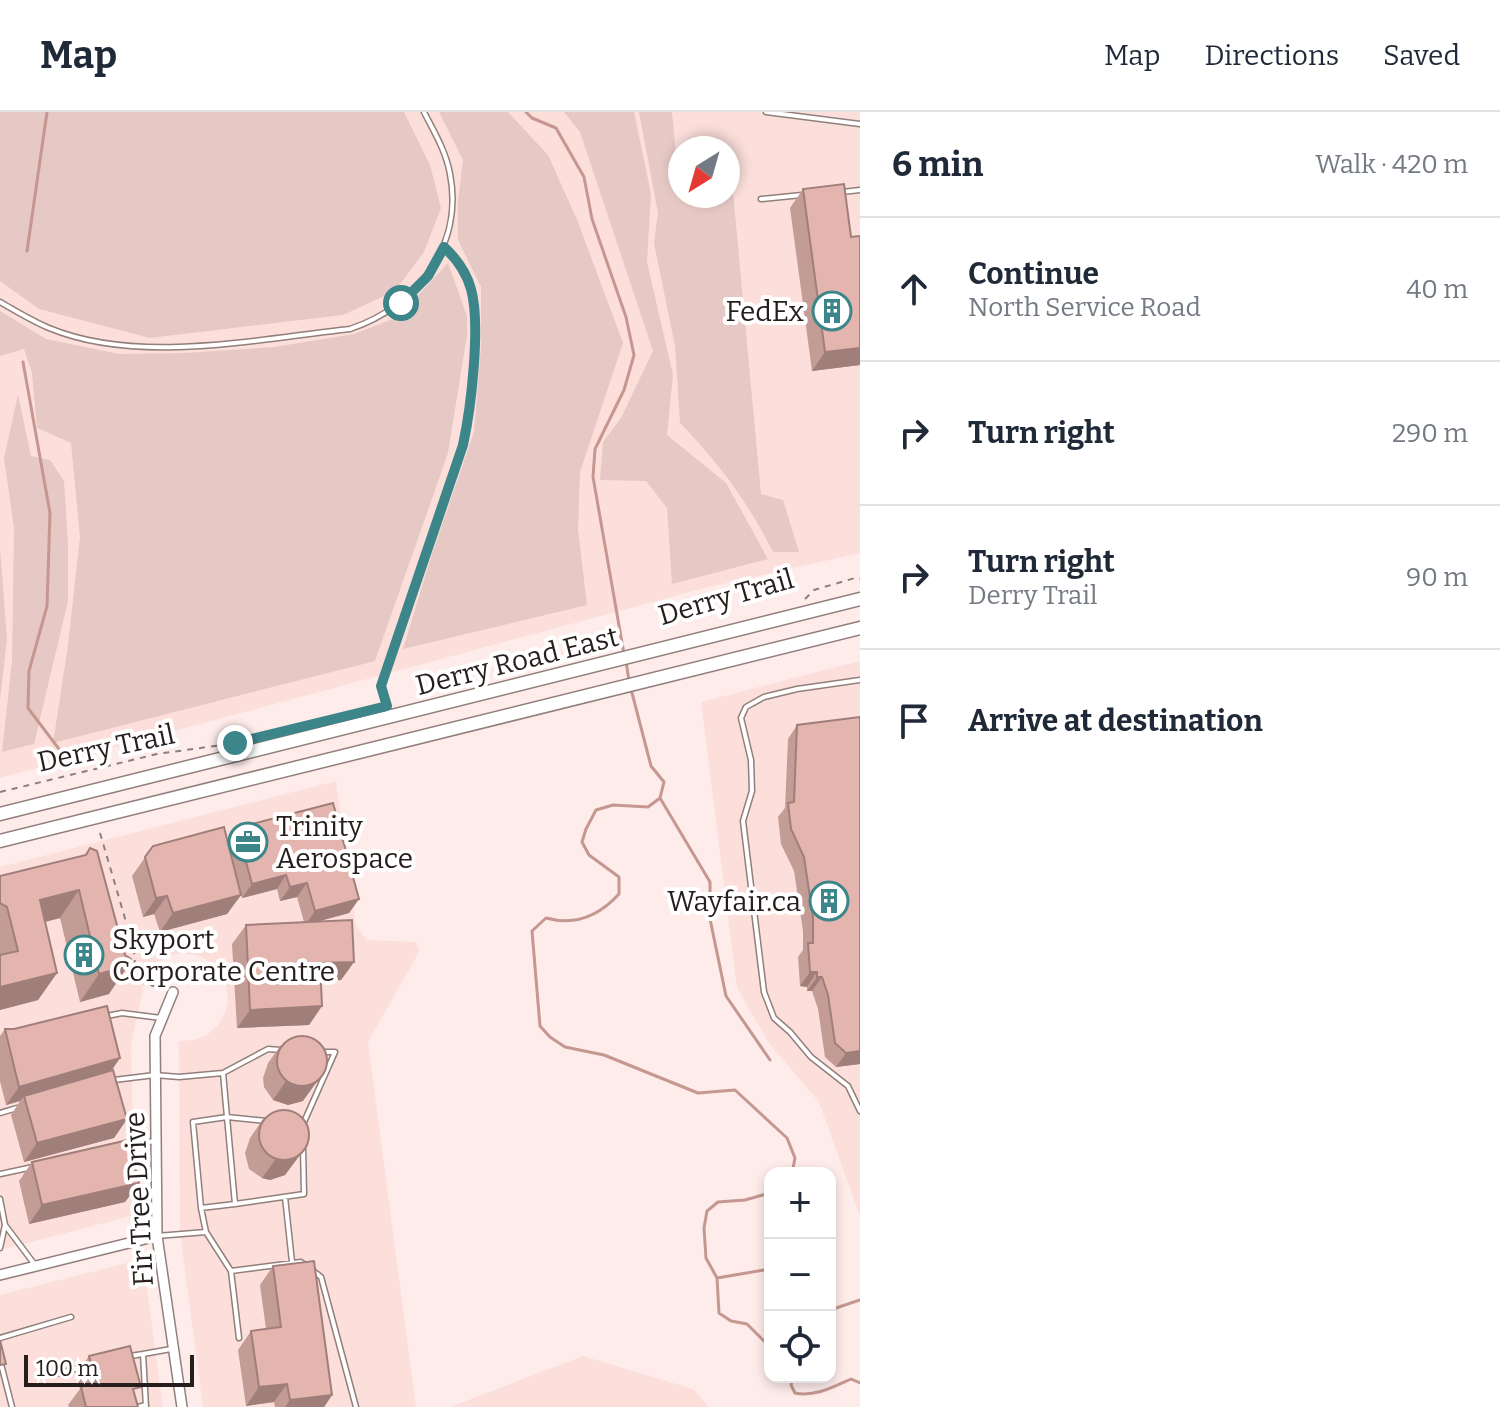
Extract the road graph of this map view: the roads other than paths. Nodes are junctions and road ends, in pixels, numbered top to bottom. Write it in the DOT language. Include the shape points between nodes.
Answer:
graph roads {
  1 [pos="424,112"];
  2 [pos="766,112"];
  3 [pos="860,124"];
  4 [pos="860,190"];
  5 [pos="832,193"];
  6 [pos="803,195"];
  7 [pos="761,199"];
  8 [pos="444,247"];
  9 [pos="0,302"];
  10 [pos="860,599"];
  11 [pos="860,628"];
  12 [pos="860,680"];
  13 [pos="390,718"];
  14 [pos="0,814"];
  15 [pos="0,841"];
  16 [pos="173,992"];
  17 [pos="161,1018"];
  18 [pos="96,1019"];
  19 [pos="282,1050"];
  20 [pos="309,1051"];
  21 [pos="223,1073"];
  22 [pos="155,1075"];
  23 [pos="107,1082"];
  24 [pos="28,1105"];
  25 [pos="860,1111"];
  26 [pos="0,1113"];
  27 [pos="227,1117"];
  28 [pos="272,1122"];
  29 [pos="302,1125"];
  30 [pos="303,1139"];
  31 [pos="156,1141"];
  32 [pos="127,1147"];
  33 [pos="42,1165"];
  34 [pos="0,1174"];
  35 [pos="285,1197"];
  36 [pos="0,1199"];
  37 [pos="235,1204"];
  38 [pos="201,1208"];
  39 [pos="2,1226"];
  40 [pos="206,1232"];
  41 [pos="157,1236"];
  42 [pos="0,1248"];
  43 [pos="292,1263"];
  44 [pos="36,1266"];
  45 [pos="231,1271"];
  46 [pos="0,1275"];
  47 [pos="71,1317"];
  48 [pos="0,1338"];
  49 [pos="239,1338"];
  50 [pos="174,1349"];
  51 [pos="143,1354"];
  52 [pos="129,1356"];
  53 [pos="0,1360"];
  54 [pos="90,1365"];
  55 [pos="52,1375"];
  56 [pos="146,1406"];
  57 [pos="179,1406"];
  58 [pos="12,1407"];
  59 [pos="138,1407"];
  60 [pos="356,1407"];
  1 -- 8 [label="lane" via="451,174 453,200"];
  2 -- 3 [label="lane"];
  4 -- 5 [label="lane"];
  6 -- 7 [label="lane"];
  8 -- 9 [label="lane" via="428,276 401,303 350,329 154,348 51,329"];
  8 -- 13 [label="lane" via="464,270 475,309 470,414 381,686"];
  10 -- 13 [label="main road, Derry Road East"];
  11 -- 15 [label="main road, Derry Road East"];
  12 -- 25 [label="lane" via="764,697 746,707 741,718 752,791 743,821 764,992 774,1018 848,1086"];
  13 -- 14 [label="main road, Derry Road East"];
  16 -- 17 [label="street, Fir Tree Drive"];
  17 -- 18 [label="lane" via="122,1013"];
  17 -- 22 [label="street, Fir Tree Drive" via="155,1036"];
  19 -- 21 [label="lane" via="268,1049"];
  20 -- 29 [label="lane" via="335,1052"];
  21 -- 22 [label="lane"];
  21 -- 27 [label="lane"];
  22 -- 23 [label="lane"];
  22 -- 31 [label="street, Fir Tree Drive"];
  24 -- 26 [label="lane"];
  27 -- 28 [label="lane"];
  27 -- 37 [label="lane"];
  27 -- 38 [label="lane" via="193,1122"];
  30 -- 35 [label="lane" via="304,1194"];
  31 -- 32 [label="lane"];
  31 -- 41 [label="street, Fir Tree Drive"];
  33 -- 34 [label="lane"];
  35 -- 37 [label="lane"];
  35 -- 43 [label="lane"];
  36 -- 39 [label="lane"];
  37 -- 38 [label="lane"];
  38 -- 40 [label="lane"];
  39 -- 42 [label="lane"];
  39 -- 44 [label="lane"];
  40 -- 41 [label="lane"];
  40 -- 45 [label="lane"];
  41 -- 44 [label="street"];
  41 -- 50 [label="street, Fir Tree Drive"];
  43 -- 45 [label="lane"];
  43 -- 60 [label="lane" via="301,1262 321,1277"];
  44 -- 46 [label="street"];
  45 -- 49 [label="lane"];
  47 -- 48 [label="lane"];
  50 -- 51 [label="lane"];
  50 -- 57 [label="street, Fir Tree Drive"];
  51 -- 52 [label="lane"];
  51 -- 56 [label="lane"];
  53 -- 58 [label="lane"];
  54 -- 55 [label="lane"];
  56 -- 59 [label="lane"];
}
